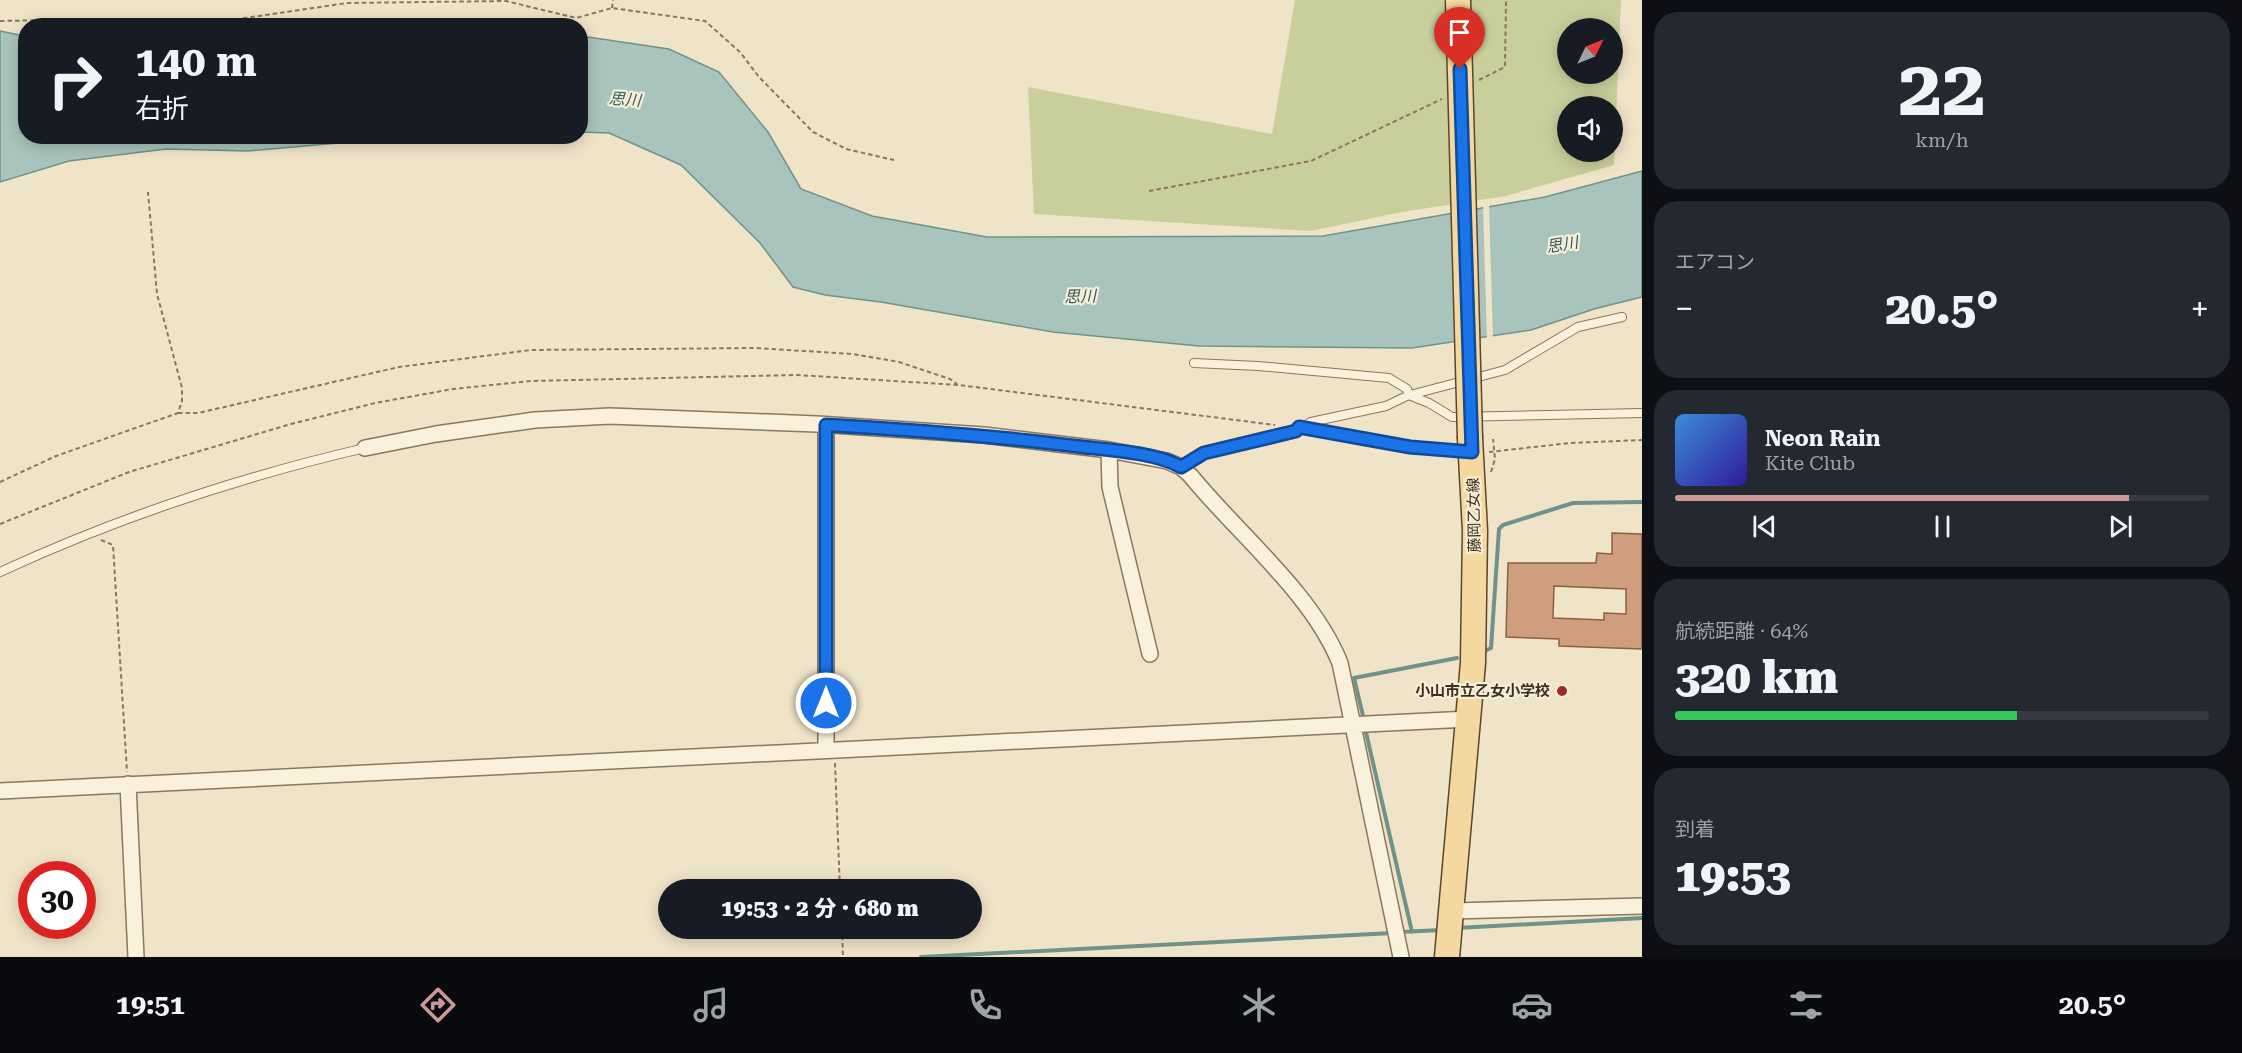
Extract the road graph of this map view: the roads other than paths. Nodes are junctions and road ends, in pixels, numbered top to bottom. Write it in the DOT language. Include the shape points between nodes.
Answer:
graph roads {
  1 [pos="1458,0"];
  2 [pos="1622,317"];
  3 [pos="1194,363"];
  4 [pos="1408,395"];
  5 [pos="1642,412"];
  6 [pos="826,425"];
  7 [pos="1299,427"];
  8 [pos="1479,447"];
  9 [pos="365,448"];
  10 [pos="1109,450"];
  11 [pos="1181,467"];
  12 [pos="0,572"];
  13 [pos="1150,654"];
  14 [pos="1469,719"];
  15 [pos="1351,723"];
  16 [pos="831,749"];
  17 [pos="128,784"];
  18 [pos="0,791"];
  19 [pos="1642,906"];
  20 [pos="1453,911"];
  21 [pos="136,957"];
  22 [pos="1401,957"];
  23 [pos="1448,957"];
  1 -- 8 [label="main road, 藤岡乙女線, bridge"];
  2 -- 4 [label="lane" via="1578,327 1505,370"];
  3 -- 4 [label="lane" via="1389,378 1407,389"];
  4 -- 5 [label="lane" via="1452,417"];
  4 -- 7 [label="lane" via="1386,406"];
  6 -- 9 [label="street" via="610,416 535,420"];
  6 -- 10 [label="street" via="984,435"];
  6 -- 16 [label="street"];
  7 -- 8 [label="lane" via="1410,447"];
  7 -- 11 [label="lane" via="1296,431 1198,454"];
  8 -- 14 [label="main road, 藤岡乙女線"];
  9 -- 12 [label="lane" via="290,466 133,516"];
  10 -- 11 [label="street"];
  10 -- 13 [label="street" via="1110,487"];
  11 -- 15 [label="street" via="1310,609 1329,636 1340,663"];
  14 -- 15 [label="street"];
  14 -- 20 [label="main road, 藤岡乙女線"];
  15 -- 16 [label="street"];
  15 -- 22 [label="street"];
  16 -- 17 [label="street"];
  17 -- 18 [label="street"];
  17 -- 21 [label="street"];
  19 -- 20 [label="street"];
  20 -- 23 [label="main road, 藤岡乙女線"];
}
